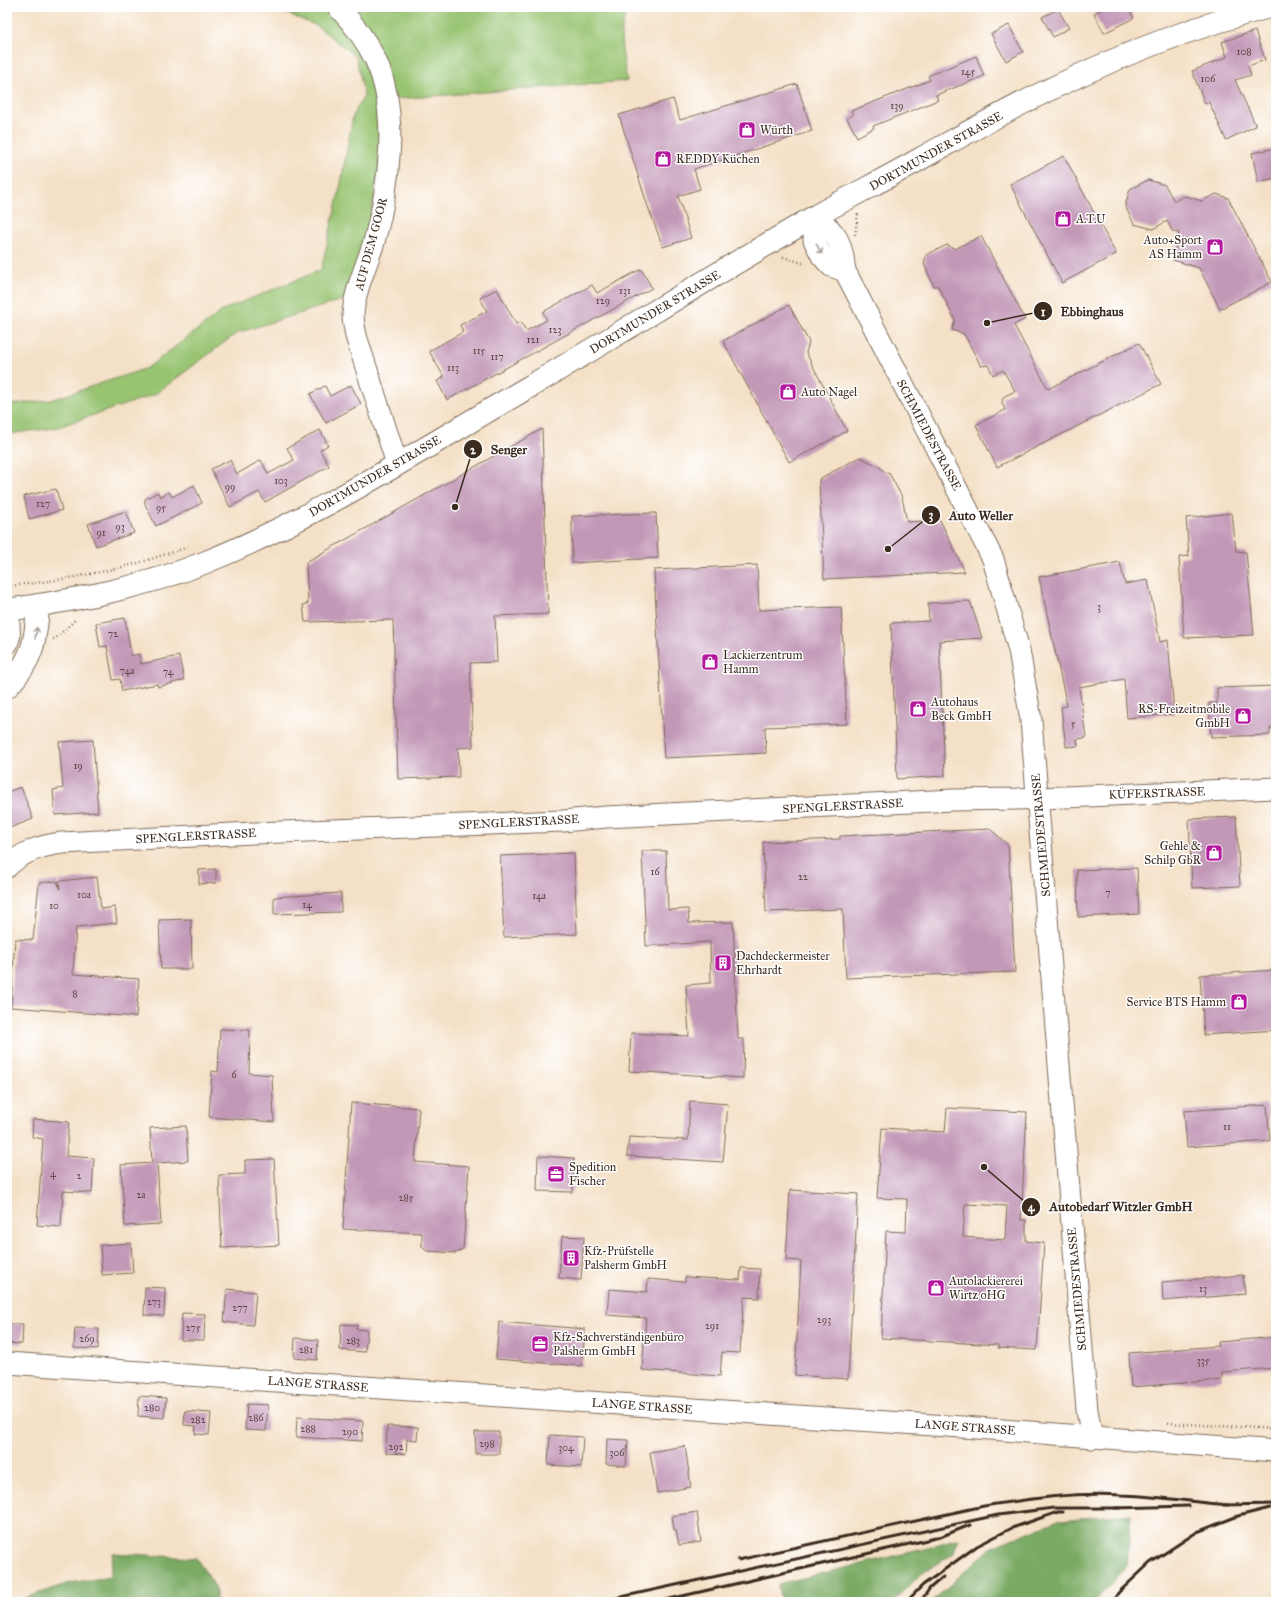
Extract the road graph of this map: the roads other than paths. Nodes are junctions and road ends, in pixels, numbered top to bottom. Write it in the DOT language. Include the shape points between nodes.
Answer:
graph roads {
  1 [pos="338,7"];
  2 [pos="1269,7"];
  3 [pos="815,216"];
  4 [pos="397,464"];
  5 [pos="38,605"];
  6 [pos="8,610"];
  7 [pos="7,643"];
  8 [pos="7,688"];
  9 [pos="1276,788"];
  10 [pos="1038,798"];
  11 [pos="7,867"];
  12 [pos="7,1363"];
  13 [pos="1092,1438"];
  14 [pos="1276,1451"];
  1 -- 4 [label="street, AUF DEM GOOR" via="361,35 375,59 387,100 389,142 384,199 353,315 356,336"];
  2 -- 3 [label="main road, DORTMUNDER STRASSE" via="1173,36 1057,86"];
  3 -- 4 [label="main road, DORTMUNDER STRASSE"];
  3 -- 10 [label="street, SCHMIEDESTRASSE" via="814,240 822,256 831,266 845,270 993,559 1019,650 1031,720"];
  4 -- 5 [label="main road, DORTMUNDER STRASSE" via="272,534 203,564 103,594"];
  5 -- 6 [label="main road, DORTMUNDER STRASSE"];
  8 -- 5 [label="main road, one-way" via="19,675 28,659 36,637"];
  6 -- 7 [label="main road, DORTMUNDER STRASSE"];
  9 -- 10 [label="street, KÜFERSTRASSE"];
  10 -- 11 [label="street, SPENGLERSTRASSE" via="62,843 44,845 26,852"];
  10 -- 13 [label="street, SCHMIEDESTRASSE" via="1087,1410"];
  12 -- 13 [label="street, LANGE STRASSE" via="977,1428"];
  13 -- 14 [label="street, LANGE STRASSE"];
}
